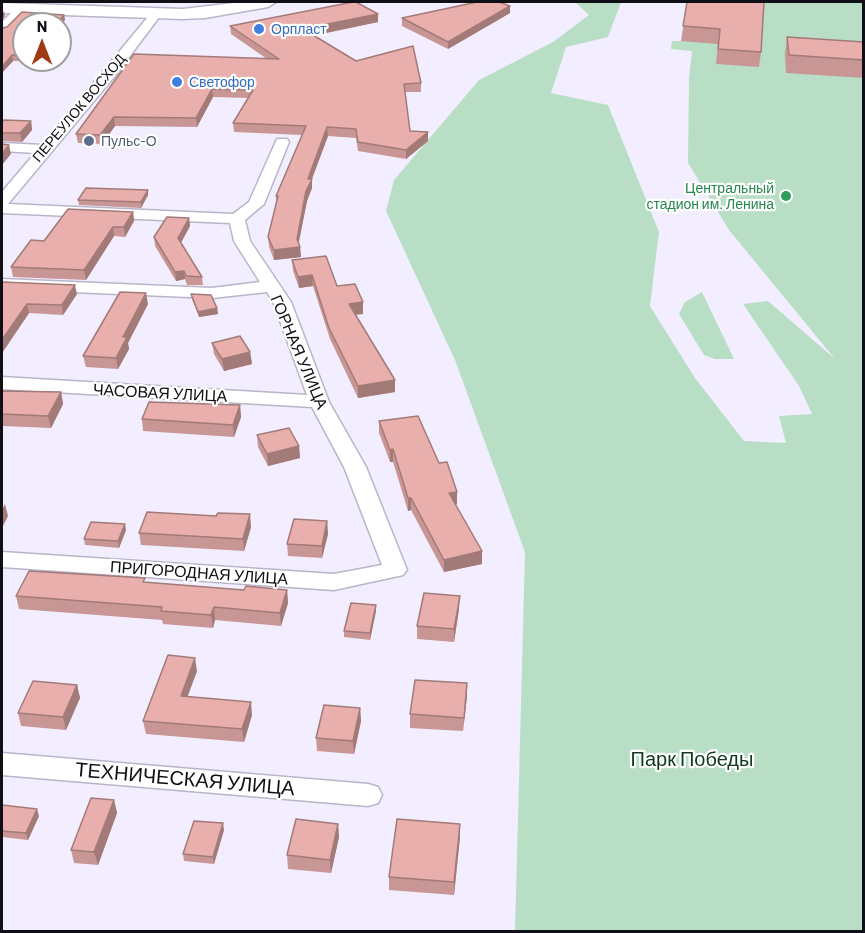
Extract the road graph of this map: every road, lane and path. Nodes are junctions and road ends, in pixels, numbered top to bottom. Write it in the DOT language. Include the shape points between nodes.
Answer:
graph roads {
  1 [pos="268,2"];
  2 [pos="2,8"];
  3 [pos="21,9"];
  4 [pos="156,14"];
  5 [pos="2,28"];
  6 [pos="282,142"];
  7 [pos="2,147"];
  8 [pos="45,149"];
  9 [pos="2,201"];
  10 [pos="2,208"];
  11 [pos="237,219"];
  12 [pos="2,284"];
  13 [pos="271,286"];
  14 [pos="2,383"];
  15 [pos="319,402"];
  16 [pos="2,560"];
  17 [pos="395,570"];
  18 [pos="2,764"];
  19 [pos="368,795"];
  1 -- 4 [label="street" via="205,13"];
  2 -- 3 [label="street"];
  3 -- 4 [label="street"];
  3 -- 5 [label="street"];
  4 -- 8 [label="street, ПЕРЕУЛОК ВОСХОД"];
  6 -- 11 [label="street" via="256,204"];
  7 -- 8 [label="street"];
  8 -- 9 [label="street, ПЕРЕУЛОК ВОСХОД"];
  10 -- 11 [label="street"];
  11 -- 13 [label="street, ГОРНАЯ УЛИЦА" via="242,241"];
  12 -- 13 [label="street" via="212,293"];
  13 -- 15 [label="street, ГОРНАЯ УЛИЦА" via="282,302"];
  14 -- 15 [label="street, ЧАСОВАЯ УЛИЦА"];
  15 -- 17 [label="street, ГОРНАЯ УЛИЦА" via="355,467"];
  16 -- 17 [label="street, ПРИГОРОДНАЯ УЛИЦА" via="334,582"];
  18 -- 19 [label="street, ТЕХНИЧЕСКАЯ УЛИЦА"];
}
